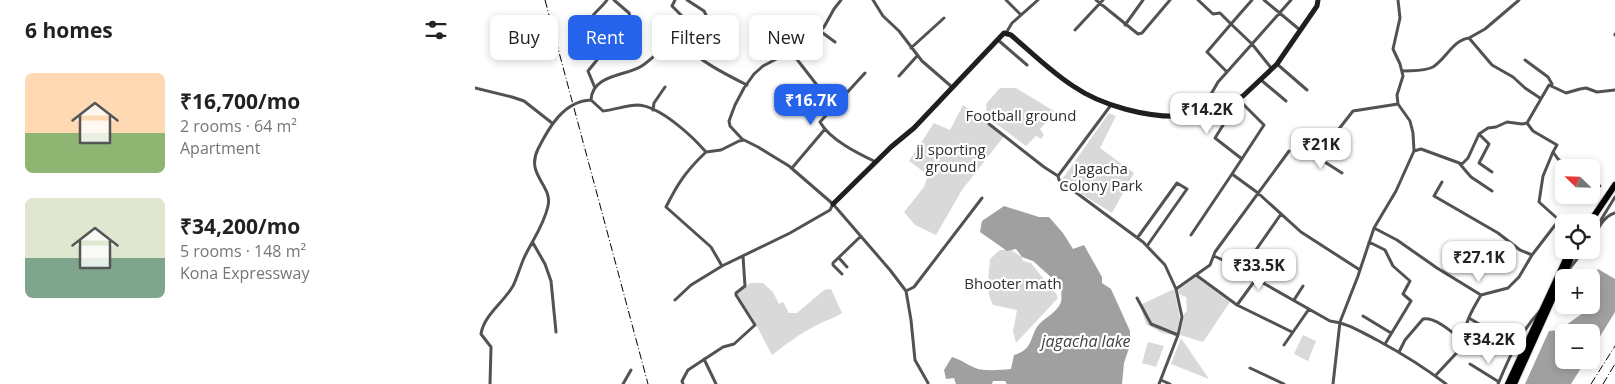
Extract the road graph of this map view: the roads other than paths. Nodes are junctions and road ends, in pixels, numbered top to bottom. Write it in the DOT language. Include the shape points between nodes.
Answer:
graph roads {
  1 [pos="607,0"];
  2 [pos="614,0"];
  3 [pos="675,0"];
  4 [pos="687,0"];
  5 [pos="697,0"];
  6 [pos="841,0"];
  7 [pos="873,0"];
  8 [pos="1006,0"];
  9 [pos="1038,0"];
  10 [pos="1095,0"];
  11 [pos="1103,0"];
  12 [pos="1143,0"];
  13 [pos="1169,0"];
  14 [pos="1198,0"];
  15 [pos="1252,0"];
  16 [pos="1264,0"];
  17 [pos="1291,0"];
  18 [pos="1318,0"];
  19 [pos="1398,0"];
  20 [pos="1519,0"];
  21 [pos="1100,4"];
  22 [pos="697,6"];
  23 [pos="1280,14"];
  24 [pos="594,15"];
  25 [pos="630,15"];
  26 [pos="680,15"];
  27 [pos="706,15"];
  28 [pos="1021,15"];
  29 [pos="944,18"];
  30 [pos="1231,24"];
  31 [pos="1125,25"];
  32 [pos="823,26"];
  33 [pos="1075,30"];
  34 [pos="1301,30"];
  35 [pos="823,33"];
  36 [pos="1006,33"];
  37 [pos="1469,38"];
  38 [pos="997,39"];
  39 [pos="835,42"];
  40 [pos="1252,44"];
  41 [pos="911,48"];
  42 [pos="917,56"];
  43 [pos="652,58"];
  44 [pos="598,60"];
  45 [pos="705,60"];
  46 [pos="774,60"];
  47 [pos="797,60"];
  48 [pos="1525,60"];
  49 [pos="1277,64"];
  50 [pos="1027,66"];
  51 [pos="1272,69"];
  52 [pos="1402,71"];
  53 [pos="1227,72"];
  54 [pos="865,73"];
  55 [pos="899,76"];
  56 [pos="1261,80"];
  57 [pos="747,85"];
  58 [pos="1552,85"];
  59 [pos="665,87"];
  60 [pos="953,87"];
  61 [pos="475,88"];
  62 [pos="595,88"];
  63 [pos="1307,90"];
  64 [pos="1615,90"];
  65 [pos="1209,96"];
  66 [pos="1540,98"];
  67 [pos="1238,99"];
  68 [pos="591,100"];
  69 [pos="1203,100"];
  70 [pos="1286,101"];
  71 [pos="1397,104"];
  72 [pos="1111,105"];
  73 [pos="834,107"];
  74 [pos="653,110"];
  75 [pos="1227,119"];
  76 [pos="552,123"];
  77 [pos="1527,123"];
  78 [pos="989,124"];
  79 [pos="825,129"];
  80 [pos="1479,134"];
  81 [pos="744,140"];
  82 [pos="1289,151"];
  83 [pos="1414,151"];
  84 [pos="706,152"];
  85 [pos="1309,152"];
  86 [pos="1553,152"];
  87 [pos="1317,157"];
  88 [pos="1242,159"];
  89 [pos="1558,159"];
  90 [pos="876,162"];
  91 [pos="1459,163"];
  92 [pos="792,168"];
  93 [pos="1342,172"];
  94 [pos="1492,172"];
  95 [pos="1232,174"];
  96 [pos="1058,176"];
  97 [pos="1442,182"];
  98 [pos="1615,185"];
  99 [pos="1492,191"];
  100 [pos="1258,193"];
  101 [pos="1615,197"];
  102 [pos="982,198"];
  103 [pos="833,204"];
  104 [pos="1615,213"];
  105 [pos="1281,214"];
  106 [pos="1595,214"];
  107 [pos="1555,216"];
  108 [pos="1600,221"];
  109 [pos="1555,225"];
  110 [pos="1600,227"];
  111 [pos="1374,228"];
  112 [pos="1191,235"];
  113 [pos="861,236"];
  114 [pos="1138,237"];
  115 [pos="1369,242"];
  116 [pos="533,243"];
  117 [pos="1147,246"];
  118 [pos="1532,254"];
  119 [pos="743,256"];
  120 [pos="1214,256"];
  121 [pos="839,258"];
  122 [pos="1568,259"];
  123 [pos="1578,259"];
  124 [pos="722,266"];
  125 [pos="847,267"];
  126 [pos="1570,269"];
  127 [pos="1242,270"];
  128 [pos="1360,270"];
  129 [pos="842,274"];
  130 [pos="1196,275"];
  131 [pos="1255,278"];
  132 [pos="1303,286"];
  133 [pos="1176,289"];
  134 [pos="905,291"];
  135 [pos="1555,294"];
  136 [pos="1481,295"];
  137 [pos="1137,298"];
  138 [pos="675,300"];
  139 [pos="1294,300"];
  140 [pos="1237,304"];
  141 [pos="1545,305"];
  142 [pos="1309,309"];
  143 [pos="1363,316"];
  144 [pos="1469,318"];
  145 [pos="1339,322"];
  146 [pos="475,330"];
  147 [pos="556,332"];
  148 [pos="1291,332"];
  149 [pos="481,334"];
  150 [pos="1391,334"];
  151 [pos="1178,335"];
  152 [pos="1463,341"];
  153 [pos="1385,344"];
  154 [pos="1284,345"];
  155 [pos="1399,352"];
  156 [pos="1511,353"];
  157 [pos="704,359"];
  158 [pos="1470,364"];
  159 [pos="1250,368"];
  160 [pos="631,370"];
  161 [pos="1435,376"];
  162 [pos="1160,382"];
  163 [pos="1443,383"];
  164 [pos="1498,383"];
  165 [pos="490,384"];
  166 [pos="623,384"];
  167 [pos="683,384"];
  168 [pos="716,384"];
  169 [pos="927,384"];
  170 [pos="1170,384"];
  171 [pos="1284,384"];
  172 [pos="1333,384"];
  173 [pos="1508,384"];
  174 [pos="1514,384"];
  1 -- 24 [label="street"];
  2 -- 25 [label="street"];
  3 -- 26 [label="street" via="672,6"];
  4 -- 22 [label="street"];
  5 -- 22 [label="street"];
  6 -- 32 [label="street"];
  7 -- 41 [label="street"];
  8 -- 28 [label="street"];
  9 -- 28 [label="street"];
  10 -- 21 [label="street"];
  11 -- 21 [label="street"];
  12 -- 31 [label="street"];
  13 -- 31 [label="street" via="1142,33 1138,34"];
  14 -- 30 [label="street"];
  15 -- 30 [label="street"];
  16 -- 23 [label="street"];
  17 -- 23 [label="street"];
  18 -- 34 [label="main road"];
  19 -- 52 [label="street" via="1400,18 1393,49"];
  20 -- 37 [label="street" via="1485,29"];
  21 -- 31 [label="street"];
  21 -- 33 [label="street"];
  22 -- 27 [label="street"];
  23 -- 34 [label="street"];
  23 -- 40 [label="street"];
  28 -- 36 [label="street"];
  29 -- 41 [label="street"];
  30 -- 40 [label="street"];
  30 -- 53 [label="street" via="1207,52"];
  34 -- 49 [label="main road"];
  35 -- 39 [label="street"];
  36 -- 38 [label="main road"];
  36 -- 72 [label="main road" via="1074,87"];
  37 -- 52 [label="street" via="1458,42 1433,66 1418,71"];
  37 -- 66 [label="street" via="1492,65"];
  38 -- 50 [label="street"];
  38 -- 60 [label="main road"];
  40 -- 51 [label="street"];
  40 -- 53 [label="street"];
  41 -- 42 [label="street"];
  42 -- 55 [label="street"];
  42 -- 60 [label="street"];
  43 -- 62 [label="street" via="638,68 609,77"];
  44 -- 62 [label="street" via="588,71"];
  45 -- 57 [label="street"];
  46 -- 57 [label="street" via="754,74"];
  47 -- 73 [label="street"];
  48 -- 58 [label="street" via="1548,76"];
  49 -- 51 [label="main road"];
  49 -- 63 [label="street"];
  51 -- 56 [label="main road"];
  52 -- 71 [label="street"];
  53 -- 65 [label="street"];
  54 -- 73 [label="street"];
  56 -- 67 [label="main road"];
  56 -- 70 [label="street"];
  57 -- 81 [label="street" via="729,122"];
  58 -- 64 [label="street" via="1566,93 1580,88 1597,92"];
  58 -- 66 [label="street"];
  59 -- 74 [label="street"];
  60 -- 90 [label="main road"];
  61 -- 76 [label="street" via="524,101"];
  62 -- 68 [label="street"];
  65 -- 67 [label="main road"];
  65 -- 69 [label="main road"];
  66 -- 77 [label="street"];
  67 -- 75 [label="street"];
  67 -- 88 [label="street" via="1264,125"];
  68 -- 74 [label="street" via="603,111 639,105"];
  68 -- 76 [label="street" via="570,106"];
  69 -- 72 [label="main road" via="1183,116 1146,113"];
  69 -- 75 [label="street"];
  71 -- 83 [label="street" via="1410,121"];
  71 -- 87 [label="street" via="1353,111"];
  72 -- 96 [label="street"];
  73 -- 79 [label="street" via="820,122"];
  74 -- 84 [label="street" via="673,121"];
  75 -- 88 [label="street" via="1215,138"];
  76 -- 116 [label="street" via="535,160 535,170 549,200"];
  77 -- 80 [label="street" via="1507,122"];
  77 -- 86 [label="street" via="1533,131 1557,145"];
  78 -- 96 [label="street"];
  79 -- 90 [label="street"];
  79 -- 92 [label="street"];
  80 -- 91 [label="street" via="1468,158"];
  80 -- 94 [label="street" via="1489,144 1479,163"];
  81 -- 84 [label="street" via="721,150"];
  81 -- 92 [label="street"];
  82 -- 100 [label="street"];
  83 -- 91 [label="street" via="1421,149"];
  83 -- 111 [label="street" via="1396,192"];
  84 -- 124 [label="street" via="687,169 666,207 711,247"];
  85 -- 87 [label="street"];
  86 -- 89 [label="street"];
  86 -- 107 [label="street" via="1543,176 1539,202"];
  87 -- 93 [label="street"];
  88 -- 95 [label="street"];
  90 -- 103 [label="main road"];
  91 -- 99 [label="street" via="1471,177"];
  92 -- 103 [label="street"];
  95 -- 100 [label="street"];
  95 -- 112 [label="street"];
  96 -- 114 [label="street" via="1059,180"];
  97 -- 118 [label="street" via="1433,196 1498,233 1520,250"];
  98 -- 106 [label="highway"];
  100 -- 105 [label="street"];
  100 -- 120 [label="street"];
  101 -- 108 [label="street"];
  102 -- 134 [label="street" via="914,287"];
  103 -- 113 [label="street"];
  103 -- 119 [label="street" via="829,210 790,233"];
  104 -- 110 [label="street" via="1607,216"];
  105 -- 127 [label="street"];
  105 -- 128 [label="street" via="1301,232"];
  109 -- 118 [label="street"];
  111 -- 115 [label="street"];
  111 -- 136 [label="street"];
  113 -- 121 [label="street"];
  113 -- 134 [label="street"];
  114 -- 117 [label="street"];
  114 -- 117 [label="street" via="1177,183 1187,189"];
  115 -- 128 [label="street"];
  115 -- 150 [label="street" via="1385,250 1393,266 1410,281 1403,294 1411,301"];
  116 -- 147 [label="street" via="551,281"];
  116 -- 149 [label="street" via="513,285 488,317"];
  117 -- 133 [label="street" via="1165,265"];
  118 -- 136 [label="street" via="1519,277 1508,288"];
  119 -- 124 [label="street"];
  119 -- 157 [label="street" via="745,286 736,295 755,325 734,344"];
  120 -- 127 [label="street"];
  120 -- 130 [label="street" via="1210,265"];
  121 -- 125 [label="street"];
  121 -- 129 [label="street" via="833,265"];
  122 -- 141 [label="highway"];
  123 -- 126 [label="street"];
  124 -- 138 [label="street" via="691,285"];
  127 -- 131 [label="street"];
  128 -- 145 [label="street"];
  130 -- 133 [label="street"];
  130 -- 140 [label="street"];
  131 -- 139 [label="street"];
  131 -- 140 [label="street"];
  132 -- 139 [label="street"];
  133 -- 151 [label="street" via="1182,318"];
  134 -- 169 [label="street" via="915,360"];
  135 -- 174 [label="highway"];
  136 -- 144 [label="street"];
  137 -- 151 [label="street" via="1151,324"];
  139 -- 142 [label="street"];
  140 -- 148 [label="street"];
  141 -- 156 [label="street" via="1530,321"];
  141 -- 173 [label="highway"];
  142 -- 145 [label="street" via="1330,321"];
  142 -- 148 [label="street"];
  143 -- 150 [label="street"];
  144 -- 152 [label="street"];
  144 -- 156 [label="street" via="1484,327"];
  145 -- 153 [label="street"];
  145 -- 172 [label="street"];
  146 -- 149 [label="street"];
  148 -- 154 [label="street"];
  149 -- 165 [label="street" via="491,347"];
  150 -- 153 [label="street"];
  151 -- 162 [label="street"];
  152 -- 155 [label="street" via="1429,318 1423,319"];
  152 -- 161 [label="street" via="1458,353"];
  153 -- 155 [label="street"];
  155 -- 161 [label="street"];
  156 -- 164 [label="street"];
  157 -- 167 [label="street" via="688,370"];
  157 -- 168 [label="street"];
  158 -- 164 [label="street"];
  159 -- 171 [label="street"];
  160 -- 166 [label="street"];
  161 -- 163 [label="street"];
  162 -- 170 [label="street"];
}
